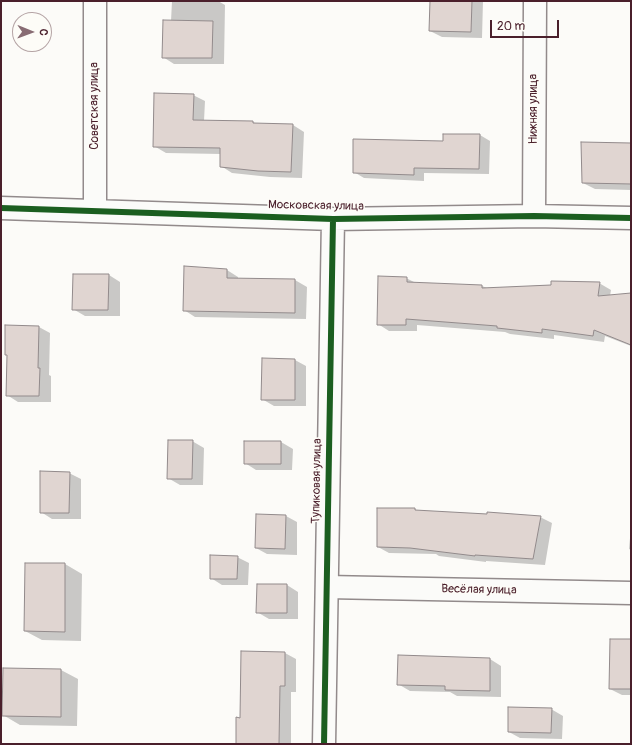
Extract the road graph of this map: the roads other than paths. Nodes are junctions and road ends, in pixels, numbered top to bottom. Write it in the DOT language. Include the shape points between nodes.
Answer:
graph roads {
  1 [pos="95,1"];
  2 [pos="535,1"];
  3 [pos="1,208"];
  4 [pos="95,210"];
  5 [pos="534,216"];
  6 [pos="631,218"];
  7 [pos="333,219"];
  8 [pos="327,587"];
  9 [pos="631,593"];
  10 [pos="324,744"];
  1 -- 4 [label="street, Советская улица"];
  2 -- 5 [label="street, Нижняя улица"];
  3 -- 4 [label="street, Московская улица"];
  4 -- 7 [label="street, Московская улица"];
  5 -- 6 [label="street, Московская улица"];
  5 -- 7 [label="street, Московская улица"];
  7 -- 8 [label="street, Тупиковая улица"];
  8 -- 9 [label="street, Весёлая улица"];
  8 -- 10 [label="street, Тупиковая улица"];
}
